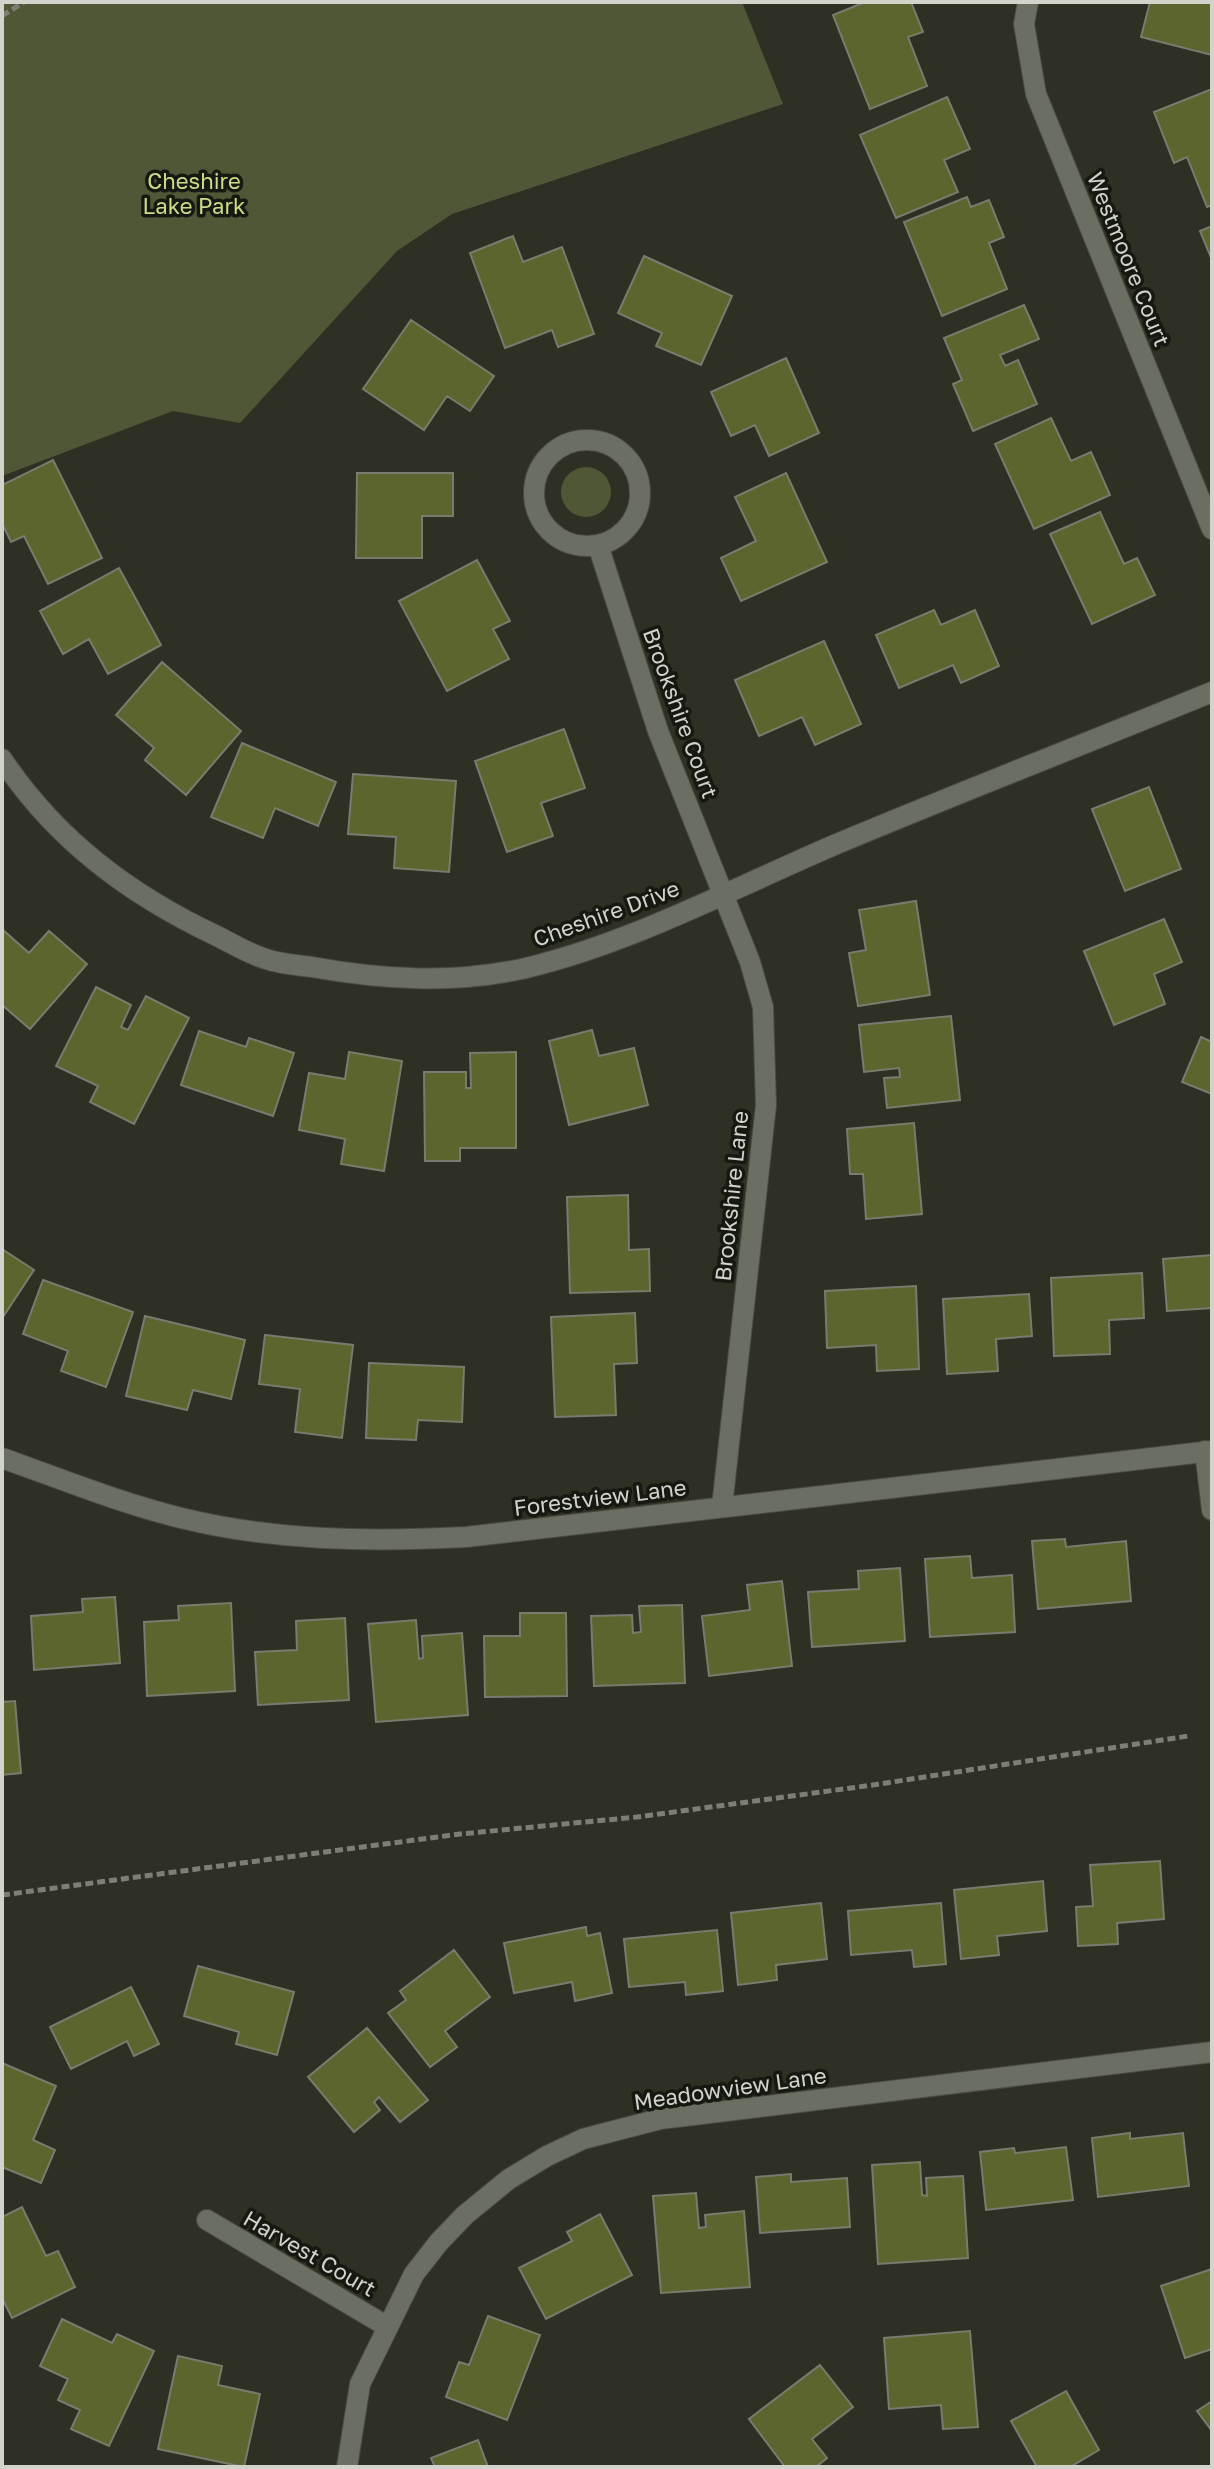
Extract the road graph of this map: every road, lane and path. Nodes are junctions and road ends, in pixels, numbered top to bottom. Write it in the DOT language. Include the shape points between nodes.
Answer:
graph roads {
  1 [pos="24,2"];
  2 [pos="1028,2"];
  3 [pos="2,16"];
  4 [pos="1212,529"];
  5 [pos="598,545"];
  6 [pos="1212,692"];
  7 [pos="2,759"];
  8 [pos="723,895"];
  9 [pos="1208,1451"];
  10 [pos="2,1458"];
  11 [pos="722,1507"];
  12 [pos="1212,1510"];
  13 [pos="1188,1736"];
  14 [pos="2,1895"];
  15 [pos="1212,2052"];
  16 [pos="207,2220"];
  17 [pos="388,2327"];
  18 [pos="347,2467"];
  1 -- 3 [label="path"];
  2 -- 4 [label="street, Westmoore Court" via="1024,24 1036,94"];
  5 -- 5 [label="street" via="628,527 641,496 639,478 631,462 611,446 585,439 568,443 541,465 534,500 549,531 580,546"];
  5 -- 8 [label="street, Brookshire Court" via="658,731"];
  6 -- 8 [label="street, Cheshire Drive"];
  7 -- 8 [label="street, Cheshire Drive" via="42,811 102,869 177,918 265,959 403,980 485,975 560,959"];
  8 -- 11 [label="street, Brookshire Lane" via="763,1007 766,1105"];
  9 -- 11 [label="street, Forestview Lane"];
  9 -- 12 [label="street"];
  10 -- 11 [label="street, Forestview Lane" via="181,1518 318,1539 466,1537"];
  13 -- 14 [label="path" via="653,1815 460,1834"];
  15 -- 17 [label="street, Meadowview Lane" via="660,2119 583,2139 509,2179 465,2215 414,2274"];
  16 -- 17 [label="street, Harvest Court"];
  17 -- 18 [label="street, Meadowview Lane" via="360,2384"];
}
